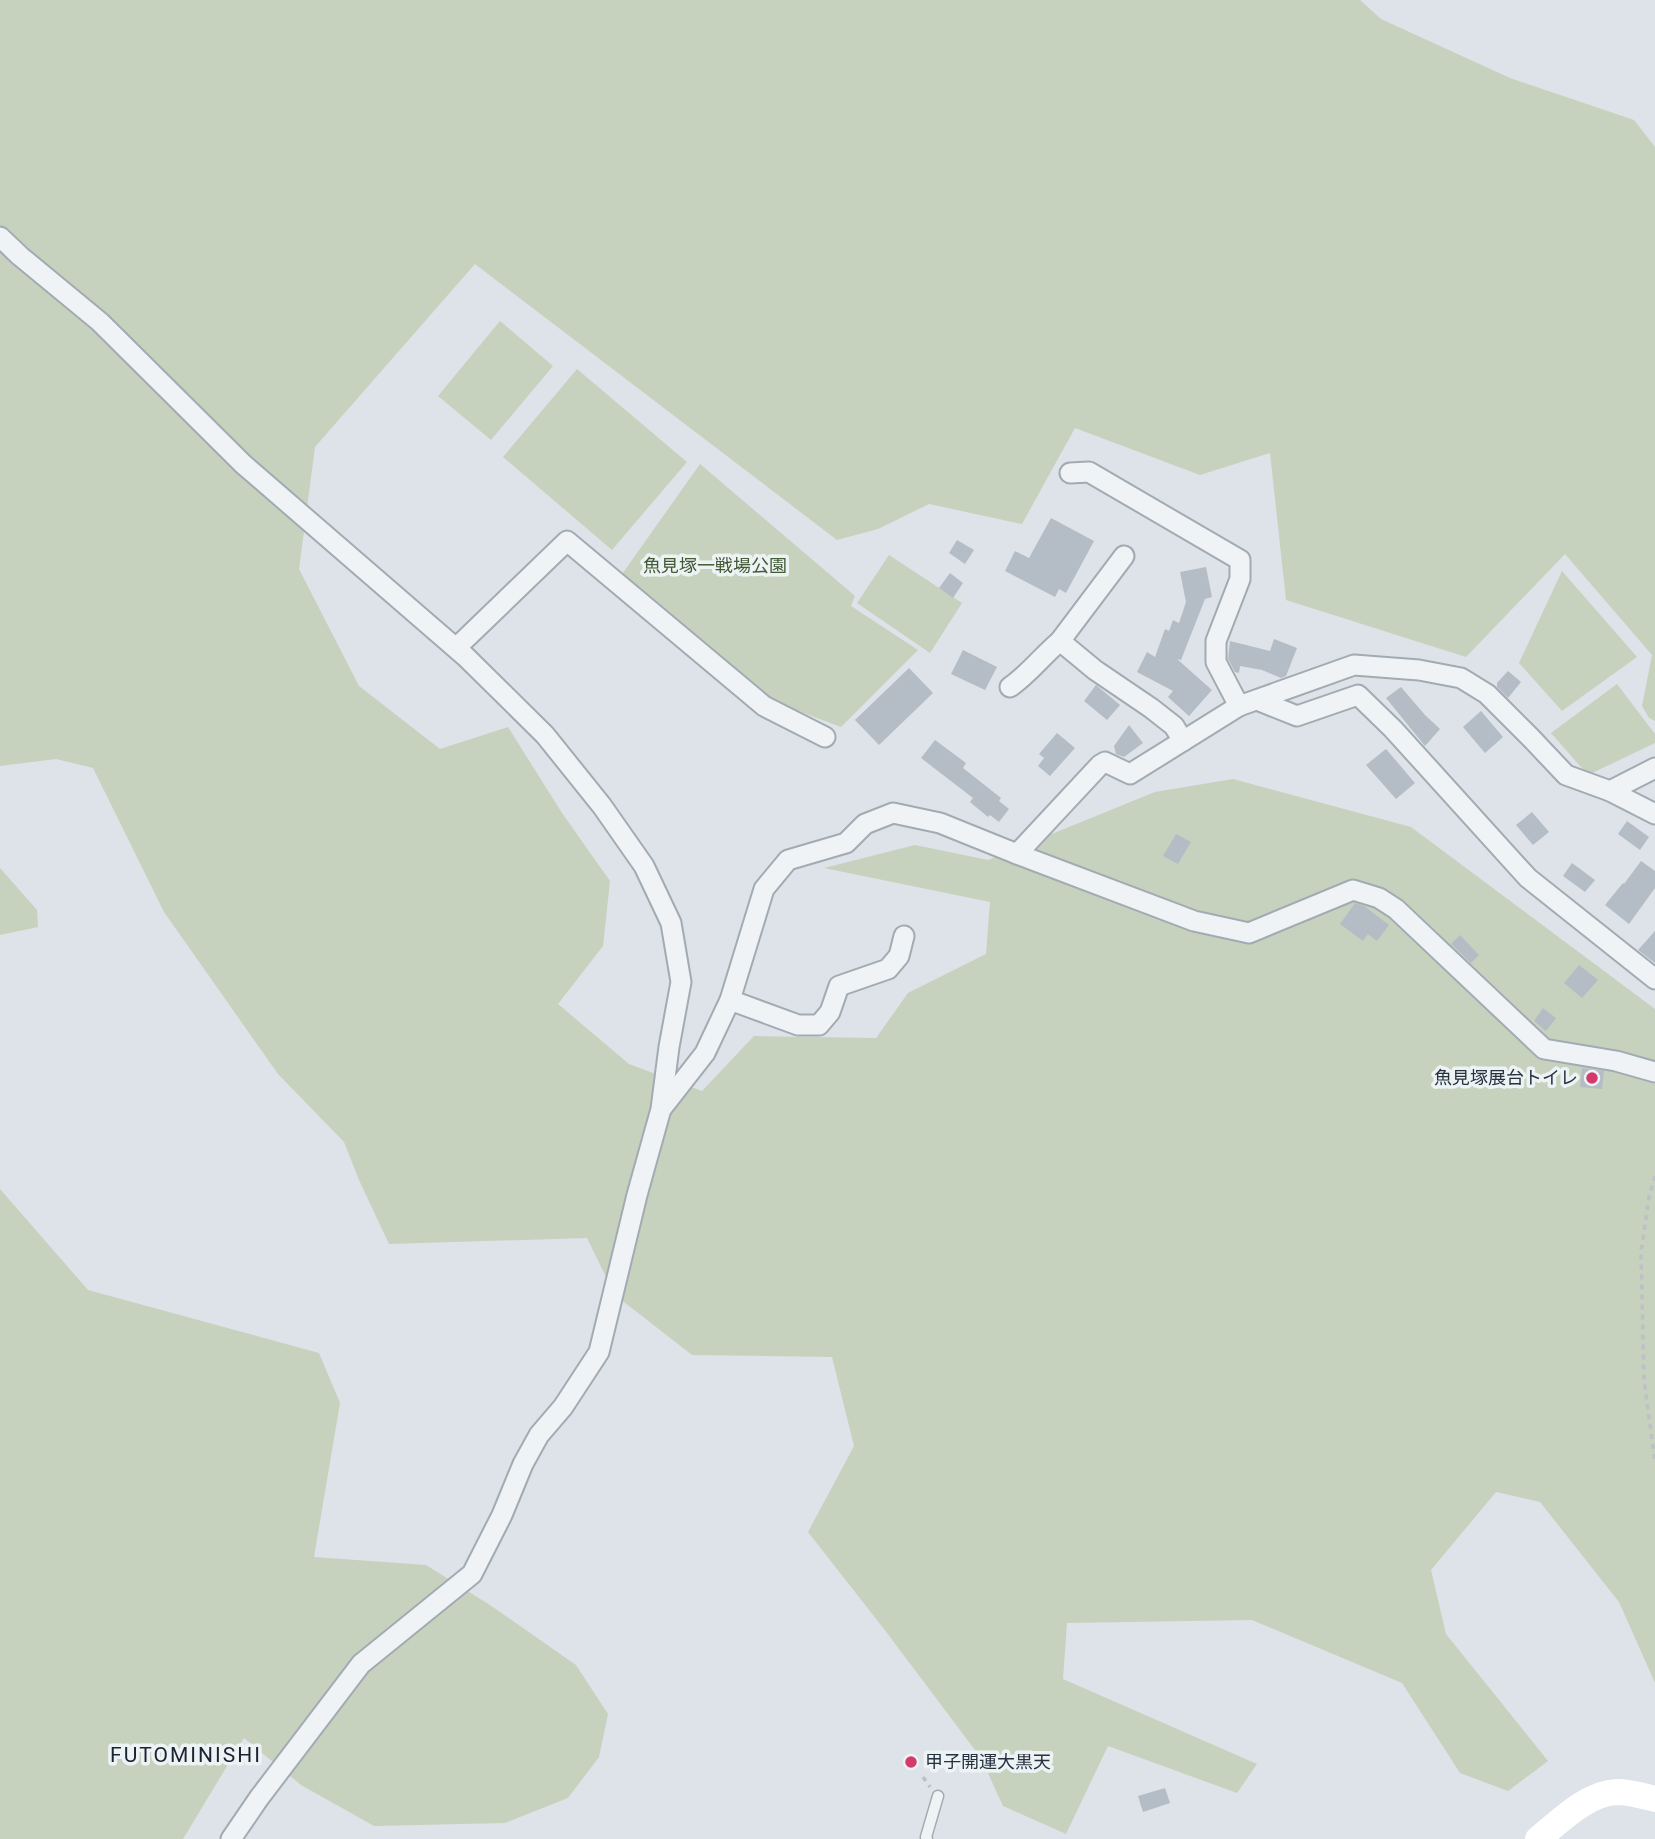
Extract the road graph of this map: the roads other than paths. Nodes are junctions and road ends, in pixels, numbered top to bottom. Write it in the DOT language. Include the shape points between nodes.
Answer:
graph roads {
  1 [pos="0,237"];
  2 [pos="1070,473"];
  3 [pos="1124,556"];
  4 [pos="1060,641"];
  5 [pos="456,648"];
  6 [pos="1010,687"];
  7 [pos="1248,703"];
  8 [pos="825,737"];
  9 [pos="1183,741"];
  10 [pos="1655,768"];
  11 [pos="1610,791"];
  12 [pos="1655,814"];
  13 [pos="1017,854"];
  14 [pos="904,936"];
  15 [pos="1655,979"];
  16 [pos="730,1000"];
  17 [pos="1655,1072"];
  18 [pos="661,1109"];
  19 [pos="938,1796"];
  20 [pos="1655,1799"];
  21 [pos="231,1839"];
  22 [pos="927,1839"];
  23 [pos="1538,1839"];
  1 -- 5 [label="street" via="100,322 243,464"];
  2 -- 7 [label="street" via="1089,472 1240,560 1240,579 1216,641 1216,662"];
  3 -- 4 [label="street"];
  4 -- 6 [label="street"];
  4 -- 9 [label="street" via="1174,726"];
  5 -- 8 [label="street" via="567,541 764,706"];
  5 -- 18 [label="street" via="545,735 601,806 644,866 671,923 681,982"];
  7 -- 9 [label="street"];
  7 -- 11 [label="street" via="1354,665 1461,678 1486,694 1566,775"];
  7 -- 15 [label="street" via="1297,716 1358,695 1528,878"];
  9 -- 13 [label="street" via="1130,774 1105,762 1100,765"];
  10 -- 11 [label="street"];
  11 -- 12 [label="street"];
  13 -- 16 [label="street" via="940,823 893,813 864,824 846,843 788,859 764,889"];
  13 -- 17 [label="street" via="1194,921 1248,933 1353,890 1379,898 1545,1049"];
  14 -- 16 [label="street" via="888,969 839,986 830,1012 819,1025 798,1025"];
  16 -- 18 [label="street" via="705,1053"];
  18 -- 21 [label="street" via="599,1352 539,1436 472,1574 361,1664"];
  19 -- 22 [label="lane"];
  20 -- 23 [label="main road" via="1614,1792 1571,1811"];
}
